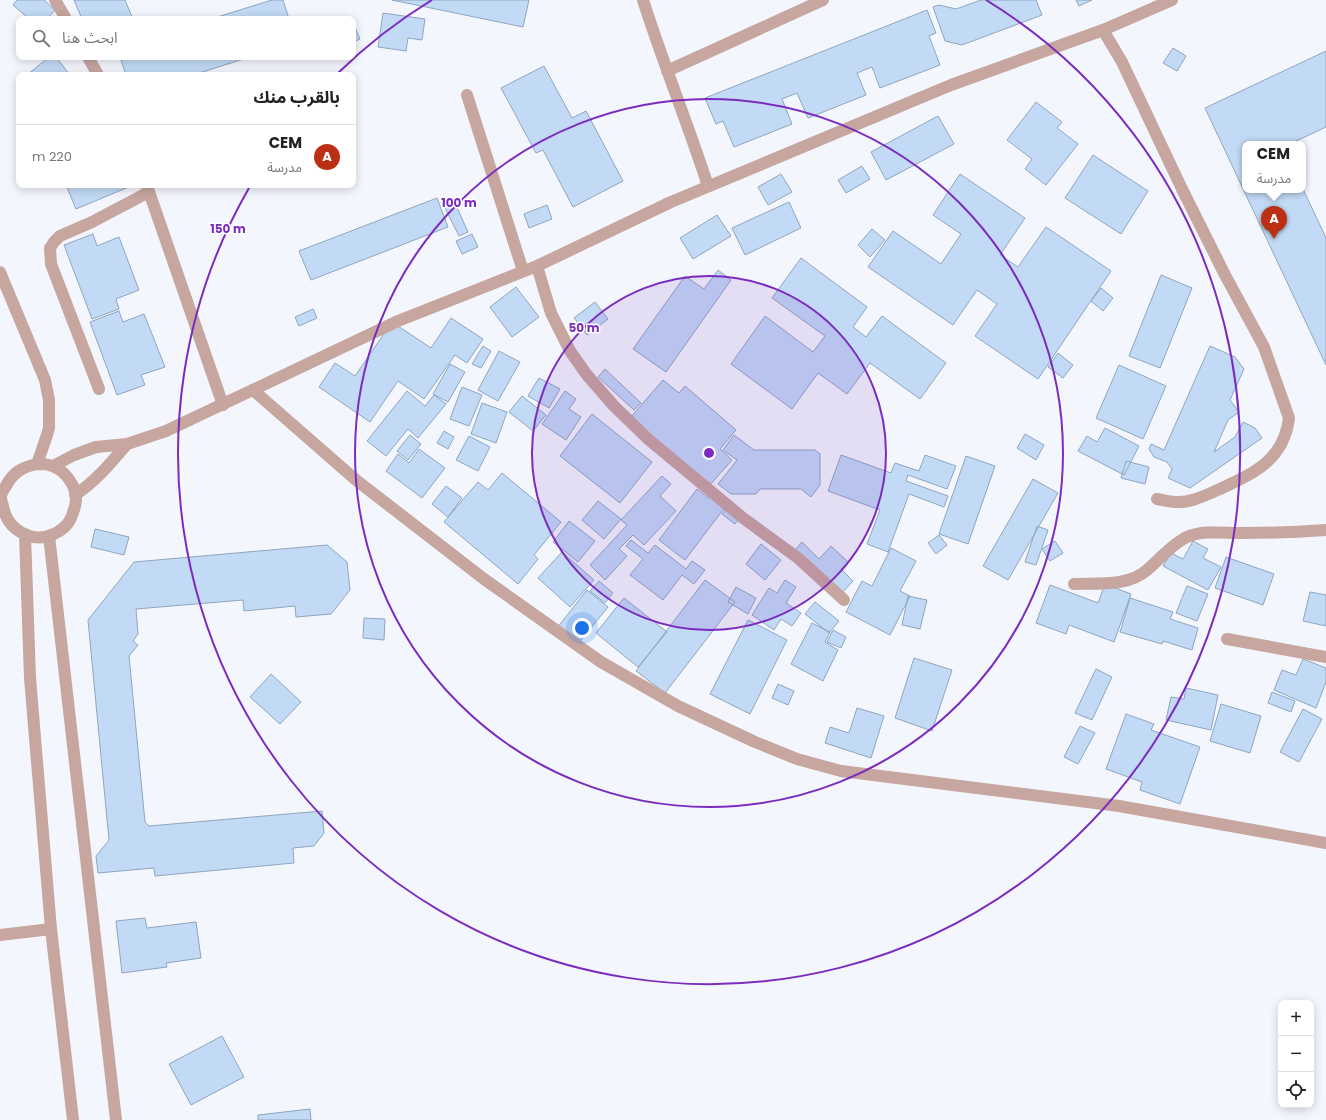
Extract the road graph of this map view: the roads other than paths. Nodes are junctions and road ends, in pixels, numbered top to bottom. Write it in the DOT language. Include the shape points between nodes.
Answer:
graph roads {
  1 [pos="55,0"];
  2 [pos="643,0"];
  3 [pos="823,0"];
  4 [pos="1172,0"];
  5 [pos="64,16"];
  6 [pos="1103,30"];
  7 [pos="90,60"];
  8 [pos="667,71"];
  9 [pos="96,72"];
  10 [pos="467,95"];
  11 [pos="708,186"];
  12 [pos="148,189"];
  13 [pos="537,266"];
  14 [pos="523,271"];
  15 [pos="0,272"];
  16 [pos="99,389"];
  17 [pos="253,390"];
  18 [pos="223,405"];
  19 [pos="127,444"];
  20 [pos="37,464"];
  21 [pos="53,466"];
  22 [pos="75,495"];
  23 [pos="1,497"];
  24 [pos="1157,500"];
  25 [pos="6,525"];
  26 [pos="1326,530"];
  27 [pos="25,534"];
  28 [pos="49,536"];
  29 [pos="1074,584"];
  30 [pos="844,600"];
  31 [pos="1227,640"];
  32 [pos="1326,658"];
  33 [pos="1326,843"];
  34 [pos="51,929"];
  35 [pos="0,935"];
  36 [pos="73,1120"];
  37 [pos="116,1120"];
  1 -- 5 [label="street"];
  2 -- 8 [label="street"];
  3 -- 8 [label="street"];
  4 -- 6 [label="street"];
  6 -- 11 [label="street" via="951,85"];
  6 -- 24 [label="street" via="1122,62 1182,189 1264,347 1289,418 1283,443 1257,471 1203,496 1175,502"];
  7 -- 9 [label="street"];
  8 -- 11 [label="street"];
  10 -- 14 [label="street"];
  11 -- 13 [label="street"];
  12 -- 16 [label="street" via="92,222 60,236 50,248 51,264"];
  12 -- 18 [label="street"];
  13 -- 14 [label="street"];
  13 -- 30 [label="street" via="552,312 570,351 614,406 654,444 743,518 798,558"];
  14 -- 17 [label="street" via="398,321"];
  15 -- 20 [label="street" via="45,380 49,400 49,428"];
  17 -- 18 [label="street"];
  17 -- 33 [label="street" via="356,480 484,579 601,662 678,706 797,760 841,772 1119,806"];
  18 -- 19 [label="street" via="166,431"];
  19 -- 21 [label="street" via="96,447"];
  19 -- 22 [label="street" via="108,468"];
  20 -- 21 [label="street"];
  20 -- 23 [label="street" via="17,471 9,479"];
  21 -- 22 [label="street" via="67,477"];
  22 -- 28 [label="street" via="74,511 69,522 60,531"];
  23 -- 25 [label="street"];
  25 -- 27 [label="street"];
  26 -- 29 [label="street" via="1204,533 1187,537 1146,571 1132,579"];
  27 -- 28 [label="street" via="33,537"];
  27 -- 34 [label="street" via="30,678"];
  28 -- 37 [label="street"];
  31 -- 32 [label="street"];
  34 -- 35 [label="street"];
  34 -- 36 [label="street"];
}
